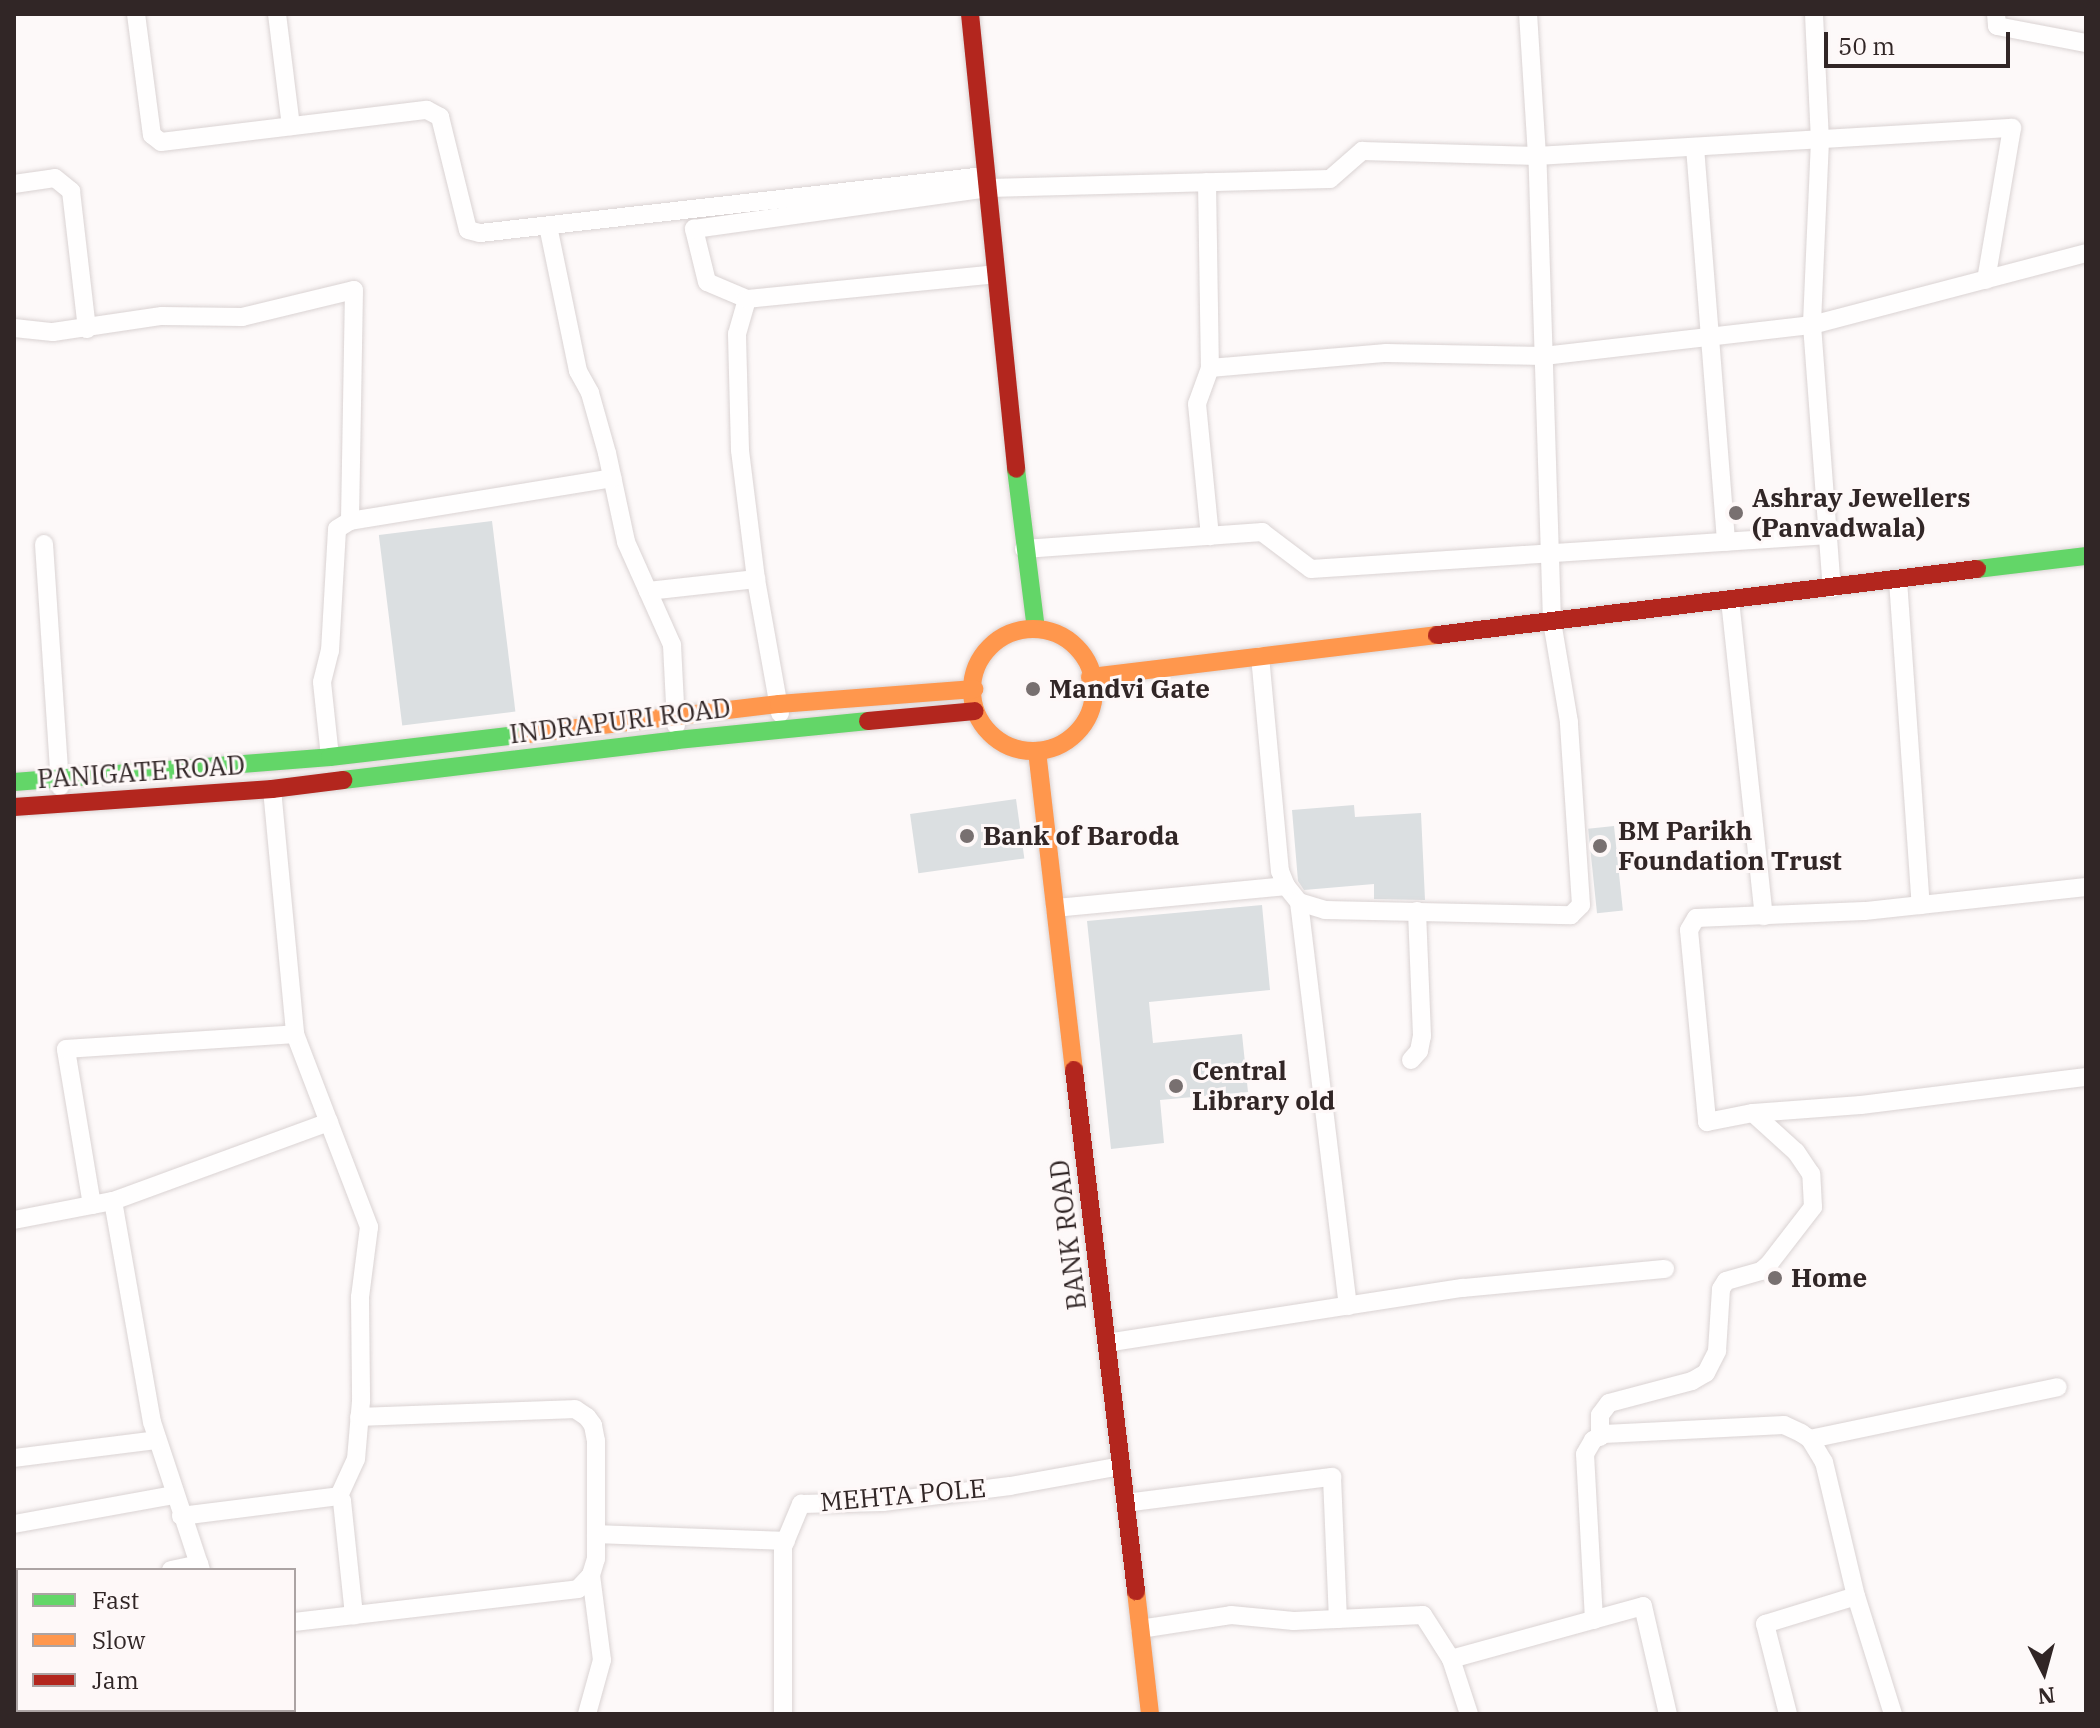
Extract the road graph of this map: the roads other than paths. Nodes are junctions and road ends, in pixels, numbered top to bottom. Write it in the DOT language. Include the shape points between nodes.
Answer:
graph roads {
  1 [pos="136,14"];
  2 [pos="277,14"];
  3 [pos="970,14"];
  4 [pos="1528,14"];
  5 [pos="1814,14"];
  6 [pos="1996,14"];
  7 [pos="2086,43"];
  8 [pos="291,126"];
  9 [pos="1820,140"];
  10 [pos="1695,147"];
  11 [pos="1537,156"];
  12 [pos="987,182"];
  13 [pos="1207,182"];
  14 [pos="14,184"];
  15 [pos="548,226"];
  16 [pos="2086,253"];
  17 [pos="996,274"];
  18 [pos="1986,280"];
  19 [pos="747,299"];
  20 [pos="1812,325"];
  21 [pos="14,328"];
  22 [pos="87,329"];
  23 [pos="1710,337"];
  24 [pos="1544,356"];
  25 [pos="1210,368"];
  26 [pos="612,478"];
  27 [pos="350,521"];
  28 [pos="1829,535"];
  29 [pos="1210,536"];
  30 [pos="1726,542"];
  31 [pos="44,544"];
  32 [pos="1024,549"];
  33 [pos="1551,554"];
  34 [pos="2086,556"];
  35 [pos="756,579"];
  36 [pos="1898,580"];
  37 [pos="1832,588"];
  38 [pos="648,591"];
  39 [pos="1730,600"];
  40 [pos="1552,621"];
  41 [pos="1036,629"];
  42 [pos="1260,656"];
  43 [pos="1090,677"];
  44 [pos="974,689"];
  45 [pos="779,704"];
  46 [pos="975,711"];
  47 [pos="675,715"];
  48 [pos="783,728"];
  49 [pos="677,740"];
  50 [pos="1037,751"];
  51 [pos="330,757"];
  52 [pos="60,778"];
  53 [pos="14,782"];
  54 [pos="272,789"];
  55 [pos="61,805"];
  56 [pos="14,807"];
  57 [pos="1286,886"];
  58 [pos="2086,887"];
  59 [pos="1299,902"];
  60 [pos="1921,905"];
  61 [pos="1055,908"];
  62 [pos="1417,911"];
  63 [pos="1764,916"];
  64 [pos="295,1034"];
  65 [pos="1411,1060"];
  66 [pos="2086,1077"];
  67 [pos="1753,1113"];
  68 [pos="329,1122"];
  69 [pos="113,1201"];
  70 [pos="92,1205"];
  71 [pos="14,1220"];
  72 [pos="1665,1269"];
  73 [pos="1348,1306"];
  74 [pos="1106,1343"];
  75 [pos="2058,1387"];
  76 [pos="359,1417"];
  77 [pos="1600,1437"];
  78 [pos="1810,1439"];
  79 [pos="157,1440"];
  80 [pos="14,1458"];
  81 [pos="1121,1466"];
  82 [pos="174,1495"];
  83 [pos="339,1496"];
  84 [pos="1125,1503"];
  85 [pos="181,1516"];
  86 [pos="14,1524"];
  87 [pos="596,1534"];
  88 [pos="786,1541"];
  89 [pos="200,1567"];
  90 [pos="591,1575"];
  91 [pos="1856,1596"];
  92 [pos="354,1615"];
  93 [pos="1338,1619"];
  94 [pos="1594,1620"];
  95 [pos="296,1622"];
  96 [pos="1140,1629"];
  97 [pos="1451,1659"];
  98 [pos="587,1714"];
  99 [pos="783,1714"];
  100 [pos="1150,1714"];
  101 [pos="1469,1714"];
  102 [pos="1668,1714"];
  103 [pos="1788,1714"];
  104 [pos="1893,1714"];
  1 -- 8 [label="street" via="152,135 161,142"];
  2 -- 8 [label="street"];
  3 -- 12 [label="main road"];
  4 -- 11 [label="street"];
  5 -- 9 [label="street"];
  6 -- 7 [label="street" via="1997,26"];
  8 -- 15 [label="street" via="427,110 440,117 468,230"];
  9 -- 10 [label="street"];
  9 -- 18 [label="street" via="2012,128"];
  9 -- 20 [label="street"];
  10 -- 11 [label="street"];
  10 -- 23 [label="street"];
  11 -- 13 [label="street" via="1362,151 1330,179"];
  11 -- 24 [label="street"];
  12 -- 13 [label="street"];
  12 -- 15 [label="street"];
  12 -- 17 [label="main road"];
  12 -- 19 [label="street" via="694,229 707,282"];
  13 -- 25 [label="street"];
  14 -- 22 [label="street" via="55,178 71,191"];
  15 -- 26 [label="street" via="578,371 590,393"];
  16 -- 18 [label="street"];
  17 -- 19 [label="street"];
  17 -- 32 [label="main road"];
  18 -- 20 [label="street"];
  19 -- 35 [label="street" via="737,334 740,450"];
  20 -- 23 [label="street"];
  20 -- 28 [label="street"];
  21 -- 22 [label="street"];
  22 -- 27 [label="street" via="162,316 242,317 354,290"];
  23 -- 24 [label="street"];
  23 -- 30 [label="street"];
  24 -- 25 [label="street" via="1386,353"];
  24 -- 33 [label="street"];
  25 -- 29 [label="street" via="1197,404"];
  26 -- 27 [label="street"];
  26 -- 38 [label="street" via="626,542"];
  27 -- 51 [label="street" via="337,529 330,651 322,682"];
  28 -- 30 [label="street"];
  28 -- 37 [label="street"];
  29 -- 32 [label="street"];
  29 -- 33 [label="street" via="1262,532 1311,569"];
  30 -- 33 [label="street"];
  31 -- 52 [label="street"];
  32 -- 41 [label="main road"];
  33 -- 40 [label="street"];
  34 -- 36 [label="main road"];
  35 -- 38 [label="street"];
  35 -- 45 [label="street"];
  36 -- 37 [label="main road"];
  36 -- 60 [label="street"];
  37 -- 39 [label="main road"];
  38 -- 47 [label="street" via="672,645"];
  39 -- 40 [label="main road"];
  39 -- 63 [label="street"];
  40 -- 42 [label="main road"];
  40 -- 62 [label="street" via="1569,722 1581,905 1571,915"];
  41 -- 43 [label="main road" via="1068,638 1081,651"];
  41 -- 44 [label="main road" via="1002,636 989,646 973,674"];
  42 -- 43 [label="main road"];
  42 -- 57 [label="street" via="1280,871"];
  43 -- 50 [label="main road" via="1093,704 1085,722 1056,746"];
  44 -- 45 [label="main road"];
  44 -- 46 [label="main road"];
  45 -- 47 [label="main road"];
  45 -- 48 [label="street"];
  46 -- 48 [label="main road, INDRAPURI ROAD"];
  46 -- 50 [label="main road" via="980,724 999,741"];
  47 -- 49 [label="street"];
  47 -- 51 [label="main road"];
  48 -- 49 [label="main road, INDRAPURI ROAD"];
  49 -- 54 [label="main road, INDRAPURI ROAD"];
  50 -- 61 [label="main road, BANK ROAD"];
  51 -- 52 [label="main road"];
  52 -- 53 [label="main road"];
  52 -- 55 [label="street"];
  54 -- 55 [label="main road, PANIGATE ROAD"];
  54 -- 64 [label="street"];
  55 -- 56 [label="main road, PANIGATE ROAD"];
  57 -- 59 [label="street"];
  57 -- 61 [label="street"];
  58 -- 60 [label="street"];
  59 -- 62 [label="street" via="1325,910"];
  59 -- 73 [label="street"];
  60 -- 63 [label="street"];
  61 -- 74 [label="main road, BANK ROAD"];
  62 -- 65 [label="street" via="1422,1036"];
  63 -- 67 [label="street" via="1696,918 1689,930 1707,1122"];
  64 -- 68 [label="street"];
  64 -- 70 [label="street" via="66,1049"];
  66 -- 67 [label="street"];
  67 -- 77 [label="street" via="1796,1152 1811,1174 1813,1207 1761,1271 1726,1281 1717,1351 1706,1373 1609,1403 1600,1415"];
  68 -- 69 [label="street"];
  68 -- 76 [label="street" via="369,1227 360,1297"];
  69 -- 70 [label="street"];
  69 -- 79 [label="street"];
  70 -- 71 [label="street"];
  72 -- 73 [label="street" via="1463,1288"];
  73 -- 74 [label="street"];
  74 -- 81 [label="main road, BANK ROAD"];
  75 -- 78 [label="street"];
  76 -- 83 [label="street" via="356,1459"];
  76 -- 87 [label="street" via="575,1409 593,1425 596,1441"];
  77 -- 78 [label="street" via="1784,1425"];
  77 -- 94 [label="street" via="1585,1454"];
  78 -- 91 [label="street" via="1824,1462"];
  79 -- 80 [label="street"];
  79 -- 82 [label="street"];
  81 -- 84 [label="main road, BANK ROAD"];
  81 -- 88 [label="street, MEHTA POLE" via="883,1502 801,1504"];
  82 -- 85 [label="street"];
  82 -- 86 [label="street"];
  83 -- 85 [label="street"];
  83 -- 92 [label="street"];
  84 -- 93 [label="street" via="1332,1477"];
  84 -- 96 [label="main road, BANK ROAD"];
  85 -- 89 [label="street"];
  87 -- 88 [label="street"];
  87 -- 90 [label="street"];
  88 -- 99 [label="street, MEHTA POLE"];
  90 -- 92 [label="street" via="578,1589"];
  90 -- 98 [label="street" via="602,1660"];
  91 -- 103 [label="street" via="1765,1624"];
  91 -- 104 [label="street"];
  92 -- 95 [label="street"];
  93 -- 96 [label="street" via="1231,1615"];
  93 -- 97 [label="street" via="1423,1615"];
  94 -- 97 [label="street"];
  94 -- 102 [label="street" via="1643,1606"];
  96 -- 100 [label="main road, BANK ROAD"];
  97 -- 101 [label="street"];
}
